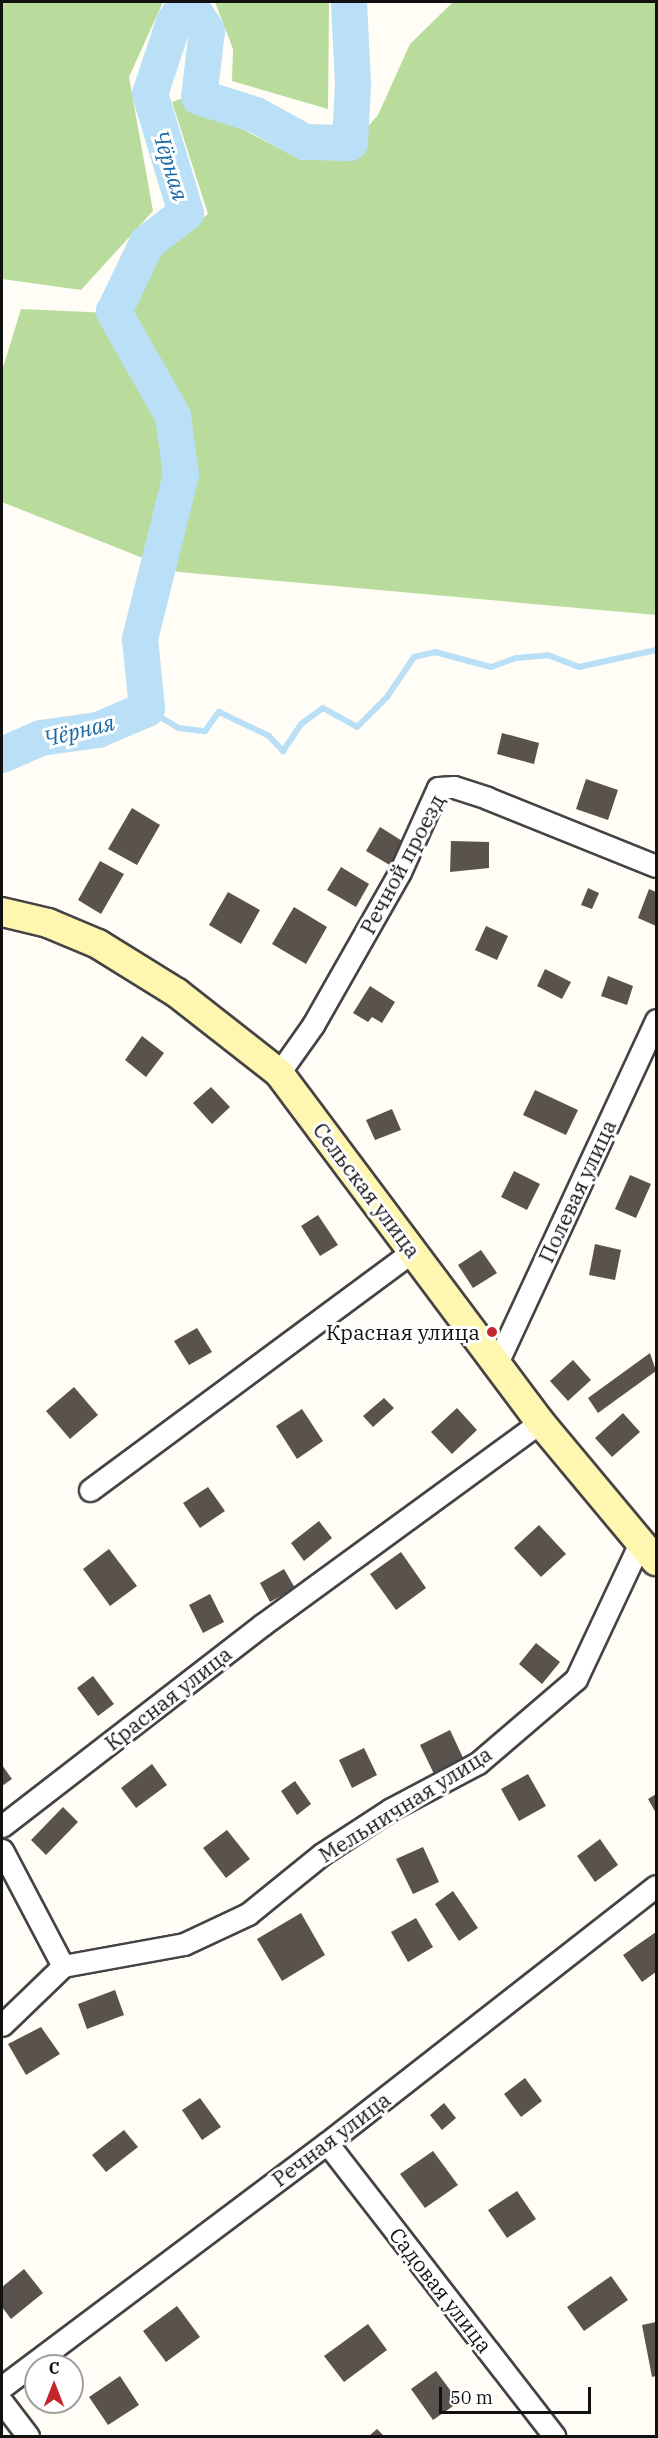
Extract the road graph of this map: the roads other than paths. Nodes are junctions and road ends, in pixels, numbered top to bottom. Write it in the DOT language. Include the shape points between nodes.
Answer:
graph roads {
  1 [pos="657,866"];
  2 [pos="2,912"];
  3 [pos="657,1020"];
  4 [pos="279,1073"];
  5 [pos="412,1251"];
  6 [pos="497,1363"];
  7 [pos="540,1422"];
  8 [pos="90,1490"];
  9 [pos="648,1552"];
  10 [pos="2,1826"];
  11 [pos="2,1850"];
  12 [pos="657,1886"];
  13 [pos="63,1966"];
  14 [pos="2,2025"];
  15 [pos="327,2143"];
  16 [pos="2,2387"];
  17 [pos="2,2402"];
  18 [pos="28,2436"];
  19 [pos="555,2436"];
  1 -- 4 [label="street, Речной проезд" via="487,798 454,787 438,788 400,872 313,1025"];
  2 -- 4 [label="main road, Сельская улица" via="48,923 98,944 177,993"];
  3 -- 6 [label="street, Полевая улица"];
  4 -- 5 [label="main road, Сельская улица"];
  5 -- 6 [label="main road, Сельская улица"];
  5 -- 8 [label="street"];
  6 -- 7 [label="main road, Сельская улица"];
  7 -- 9 [label="main road, Сельская улица"];
  7 -- 10 [label="street, Красная улица" via="262,1625"];
  9 -- 13 [label="street, Мельничная улица" via="576,1679 478,1763 391,1809 322,1854 248,1914 184,1944"];
  11 -- 13 [label="street"];
  12 -- 15 [label="street, Речная улица"];
  13 -- 14 [label="street"];
  15 -- 16 [label="street, Речная улица"];
  15 -- 19 [label="street, Садовая улица"];
  17 -- 18 [label="street"];
}
